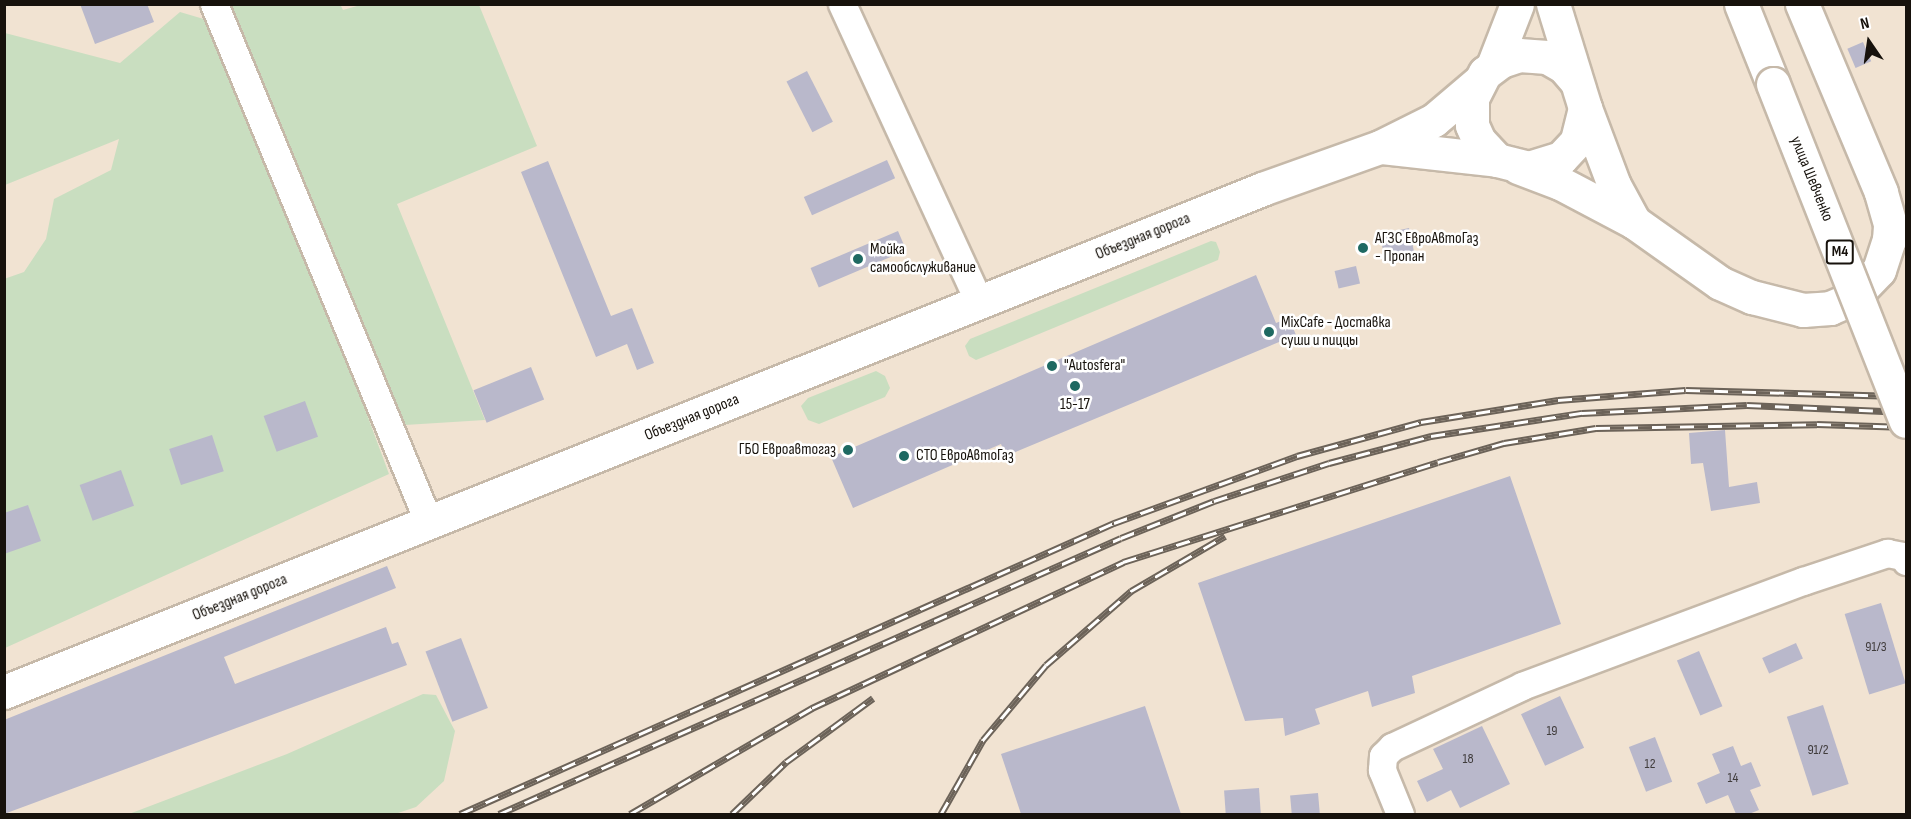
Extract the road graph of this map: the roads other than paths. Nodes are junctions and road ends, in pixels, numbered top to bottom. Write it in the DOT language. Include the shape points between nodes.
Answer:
graph roads {
  1 [pos="214,4"];
  2 [pos="842,4"];
  3 [pos="1517,4"];
  4 [pos="1553,4"];
  5 [pos="1741,4"];
  6 [pos="1802,4"];
  7 [pos="1486,74"];
  8 [pos="1581,95"];
  9 [pos="1380,147"];
  10 [pos="1507,164"];
  11 [pos="1634,222"];
  12 [pos="979,302"];
  13 [pos="1906,420"];
  14 [pos="429,523"];
  15 [pos="1901,557"];
  16 [pos="4,692"];
  17 [pos="1400,814"];
  1 -- 14 [label="street"];
  2 -- 12 [label="street"];
  3 -- 7 [label="main road"];
  4 -- 8 [label="main road"];
  5 -- 13 [label="main road, улица Шевченко / M4, bridge"];
  6 -- 11 [label="main road" via="1887,207 1889,240 1884,260 1872,280 1851,299 1830,308 1785,307 1720,283"];
  7 -- 8 [label="main road" via="1519,55 1538,55 1564,67"];
  7 -- 9 [label="main road, Объездная дорога" via="1434,120"];
  7 -- 10 [label="main road" via="1472,98 1472,125 1479,141"];
  8 -- 10 [label="main road" via="1582,131 1561,158 1540,167"];
  8 -- 11 [label="main road" via="1614,185"];
  9 -- 10 [label="main road"];
  9 -- 12 [label="main road, Объездная дорога" via="1262,189"];
  10 -- 11 [label="main road" via="1560,183"];
  12 -- 14 [label="main road, Объездная дорога"];
  14 -- 16 [label="main road, Объездная дорога"];
  15 -- 17 [label="street" via="1803,581 1522,686 1392,747 1383,756 1382,770"];
}
